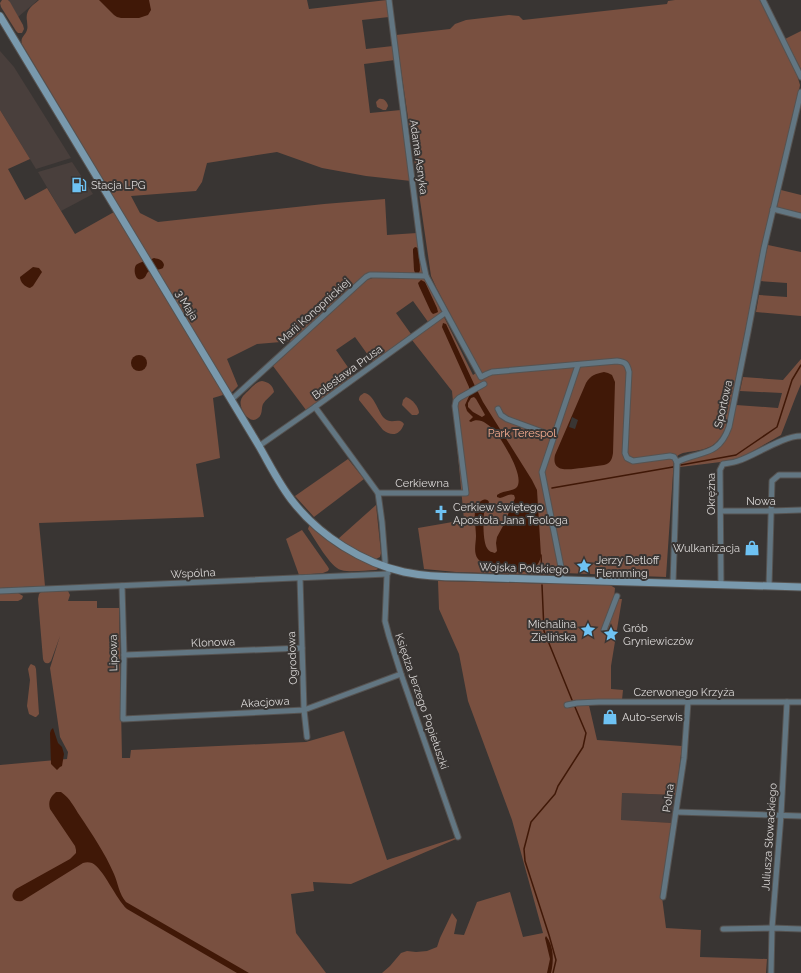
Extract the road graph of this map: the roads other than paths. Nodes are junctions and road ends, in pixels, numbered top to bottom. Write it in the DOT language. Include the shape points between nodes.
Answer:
graph roads {
  1 [pos="389,0"];
  2 [pos="763,0"];
  3 [pos="0,16"];
  4 [pos="801,77"];
  5 [pos="801,92"];
  6 [pos="773,209"];
  7 [pos="801,216"];
  8 [pos="426,276"];
  9 [pos="445,313"];
  10 [pos="578,365"];
  11 [pos="484,384"];
  12 [pos="231,400"];
  13 [pos="315,407"];
  14 [pos="498,409"];
  15 [pos="548,434"];
  16 [pos="801,436"];
  17 [pos="259,446"];
  18 [pos="677,462"];
  19 [pos="801,475"];
  20 [pos="378,493"];
  21 [pos="801,510"];
  22 [pos="721,511"];
  23 [pos="771,511"];
  24 [pos="387,570"];
  25 [pos="300,578"];
  26 [pos="562,580"];
  27 [pos="673,583"];
  28 [pos="721,585"];
  29 [pos="122,586"];
  30 [pos="769,586"];
  31 [pos="801,587"];
  32 [pos="0,591"];
  33 [pos="617,596"];
  34 [pos="604,630"];
  35 [pos="302,648"];
  36 [pos="124,655"];
  37 [pos="401,674"];
  38 [pos="688,702"];
  39 [pos="786,702"];
  40 [pos="801,702"];
  41 [pos="567,705"];
  42 [pos="304,710"];
  43 [pos="123,719"];
  44 [pos="307,737"];
  45 [pos="676,812"];
  46 [pos="781,815"];
  47 [pos="801,816"];
  48 [pos="458,837"];
  49 [pos="663,897"];
  50 [pos="772,928"];
  51 [pos="723,929"];
  52 [pos="801,929"];
  53 [pos="771,973"];
  1 -- 8 [label="street, Adama Asnyka"];
  2 -- 4 [label="street"];
  3 -- 12 [label="street, 3 Maja"];
  5 -- 6 [label="street, Sportowa"];
  6 -- 7 [label="street"];
  6 -- 18 [label="street, Sportowa" via="727,433 721,443 713,449"];
  8 -- 9 [label="street, Adama Asnyka"];
  8 -- 12 [label="street, Marii Konopnickiej" via="366,277"];
  9 -- 10 [label="street, Adama Asnyka" via="481,377 492,372"];
  9 -- 13 [label="street, Bolesława Prusa"];
  10 -- 18 [label="street" via="624,362 629,372 625,453 633,461 670,456"];
  10 -- 26 [label="street" via="542,472"];
  11 -- 20 [label="street, Cerkiewna" via="459,398 455,406 466,493"];
  12 -- 17 [label="street, 3 Maja"];
  13 -- 17 [label="street, Bolesława Prusa"];
  13 -- 20 [label="street, Księdza Jerzego Popiełuszki"];
  14 -- 15 [label="street" via="501,415 508,419"];
  16 -- 22 [label="street, Okrężna" via="794,436 737,462 723,464 720,470"];
  17 -- 24 [label="street, 3 Maja" via="282,486 312,522 343,546"];
  18 -- 27 [label="street"];
  19 -- 23 [label="street" via="779,475 772,480"];
  20 -- 24 [label="street, Księdza Jerzego Popiełuszki"];
  21 -- 23 [label="street, Nowa"];
  22 -- 23 [label="street, Nowa"];
  22 -- 28 [label="street, Okrężna"];
  23 -- 30 [label="street"];
  24 -- 25 [label="street, Wspólna"];
  24 -- 26 [label="street, Wojska Polskiego" via="437,576"];
  24 -- 37 [label="street, Księdza Jerzego Popiełuszki" via="385,620"];
  25 -- 29 [label="street, Wspólna"];
  25 -- 35 [label="street, Ogrodowa"];
  26 -- 27 [label="street, Wojska Polskiego"];
  27 -- 28 [label="street, Wojska Polskiego"];
  28 -- 30 [label="street, Wojska Polskiego"];
  29 -- 32 [label="street, Wspólna"];
  29 -- 36 [label="street, Lipowa"];
  30 -- 31 [label="street, Wojska Polskiego"];
  33 -- 34 [label="street"];
  35 -- 36 [label="street, Klonowa"];
  35 -- 42 [label="street, Ogrodowa"];
  36 -- 43 [label="street, Lipowa"];
  37 -- 42 [label="street, Akacjowa"];
  37 -- 48 [label="street, Księdza Jerzego Popiełuszki"];
  38 -- 39 [label="street, Czerwonego Krzyża"];
  38 -- 41 [label="street, Czerwonego Krzyża" via="598,702"];
  38 -- 45 [label="street, Polna" via="684,758"];
  39 -- 40 [label="street, Czerwonego Krzyża"];
  39 -- 46 [label="street, Juliusza Słowackiego"];
  42 -- 43 [label="street, Akacjowa"];
  42 -- 44 [label="street, Ogrodowa"];
  45 -- 46 [label="street"];
  45 -- 49 [label="street, Polna"];
  46 -- 47 [label="street"];
  46 -- 50 [label="street, Juliusza Słowackiego"];
  50 -- 51 [label="street"];
  50 -- 52 [label="street"];
  50 -- 53 [label="street, Juliusza Słowackiego"];
}
